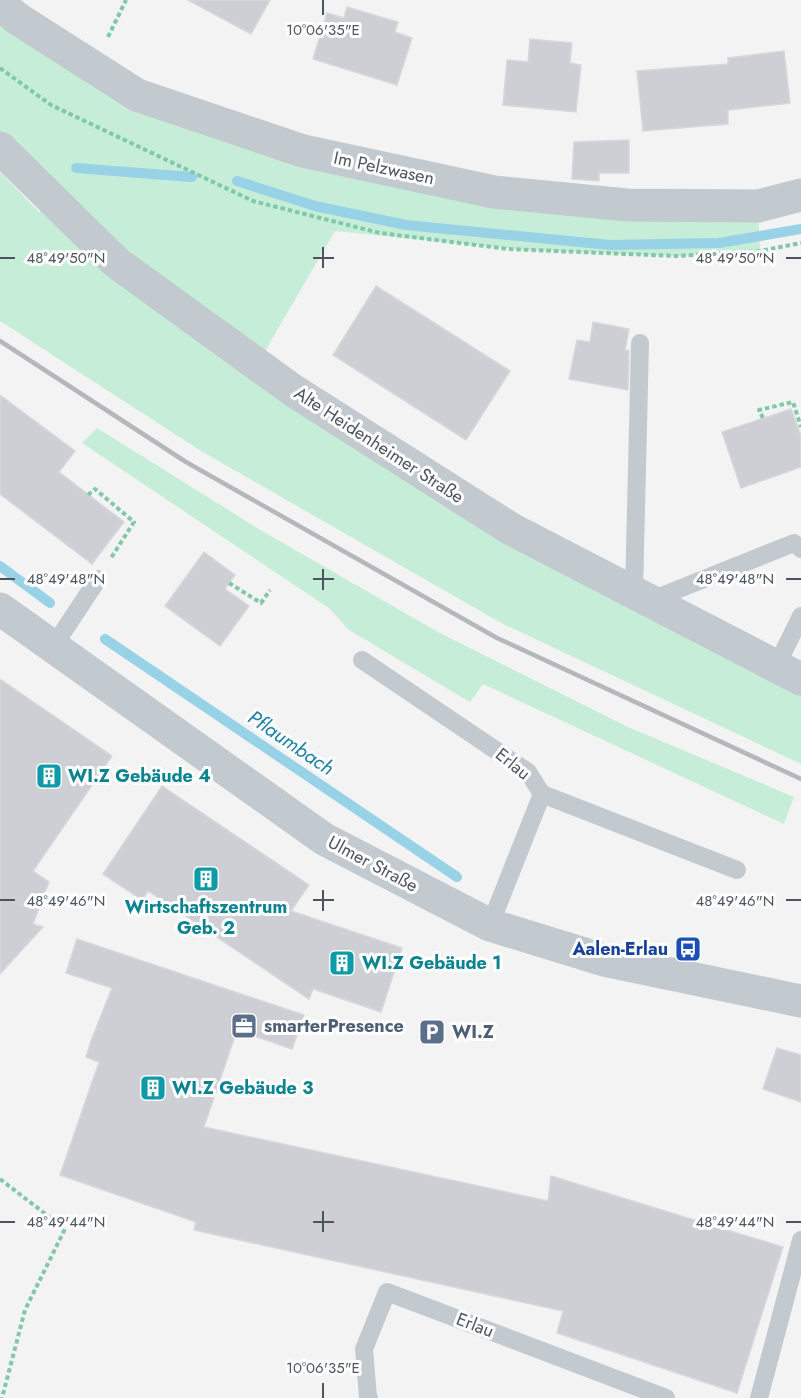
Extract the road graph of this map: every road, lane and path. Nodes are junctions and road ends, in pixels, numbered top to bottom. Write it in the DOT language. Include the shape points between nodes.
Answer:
graph roads {
  1 [pos="0,4"];
  2 [pos="0,148"];
  3 [pos="801,195"];
  4 [pos="640,343"];
  5 [pos="763,418"];
  6 [pos="801,427"];
  7 [pos="88,495"];
  8 [pos="799,544"];
  9 [pos="98,579"];
  10 [pos="230,583"];
  11 [pos="270,590"];
  12 [pos="641,597"];
  13 [pos="0,609"];
  14 [pos="801,616"];
  15 [pos="53,647"];
  16 [pos="362,660"];
  17 [pos="788,673"];
  18 [pos="542,794"];
  19 [pos="737,870"];
  20 [pos="490,925"];
  21 [pos="801,1001"];
  22 [pos="0,1179"];
  23 [pos="801,1240"];
  24 [pos="2,1398"];
  25 [pos="369,1398"];
  26 [pos="666,1398"];
  27 [pos="759,1398"];
  1 -- 3 [label="street, Im Pelzwasen" via="137,95 303,151 494,192 627,205 758,206"];
  2 -- 12 [label="street, Alte Heidenheimer Straße" via="117,263 284,385 511,530"];
  4 -- 12 [label="lane"];
  5 -- 6 [label="path" via="759,410 793,402"];
  7 -- 9 [label="path" via="96,489 134,522"];
  8 -- 12 [label="lane"];
  9 -- 15 [label="lane"];
  10 -- 11 [label="path" via="261,603"];
  12 -- 17 [label="street, Alte Heidenheimer Straße"];
  13 -- 15 [label="street, Ulmer Straße"];
  14 -- 17 [label="lane"];
  15 -- 20 [label="street, Ulmer Straße" via="324,839"];
  16 -- 18 [label="lane, Erlau" via="528,772"];
  18 -- 19 [label="lane"];
  18 -- 20 [label="lane, Erlau"];
  20 -- 21 [label="street, Ulmer Straße" via="604,960"];
  22 -- 24 [label="path" via="65,1229 25,1310"];
  23 -- 27 [label="lane"];
  25 -- 26 [label="lane, Erlau" via="364,1350 387,1292"];
}
